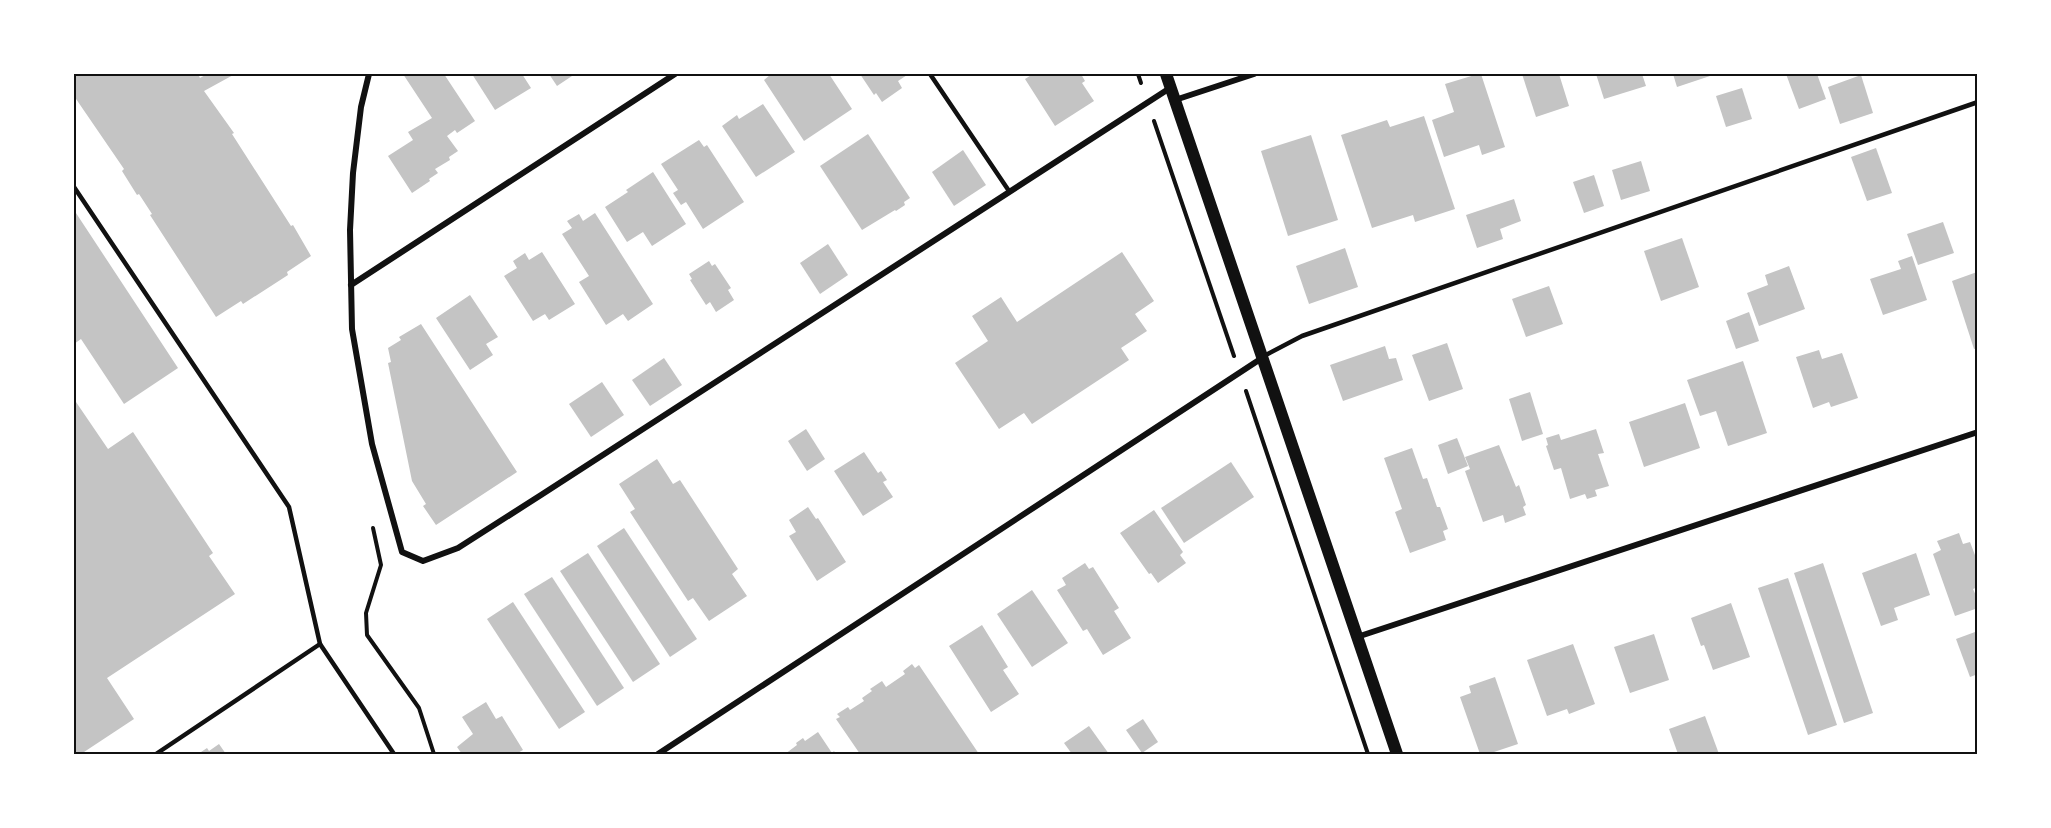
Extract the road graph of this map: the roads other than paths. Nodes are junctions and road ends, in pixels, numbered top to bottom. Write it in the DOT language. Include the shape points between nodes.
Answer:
graph roads {
  1 [pos="369,74"];
  2 [pos="675,74"];
  3 [pos="930,74"];
  4 [pos="1166,74"];
  5 [pos="1254,74"];
  6 [pos="1171,87"];
  7 [pos="1175,100"];
  8 [pos="1977,102"];
  9 [pos="74,187"];
  10 [pos="1009,192"];
  11 [pos="351,285"];
  12 [pos="1263,357"];
  13 [pos="1977,432"];
  14 [pos="1357,637"];
  15 [pos="320,644"];
  16 [pos="156,754"];
  17 [pos="394,754"];
  18 [pos="658,754"];
  19 [pos="1397,754"];
  1 -- 11 [label="street" via="353,173"];
  2 -- 11 [label="street"];
  3 -- 10 [label="lane"];
  4 -- 6 [label="main road"];
  5 -- 7 [label="street"];
  6 -- 7 [label="main road"];
  6 -- 10 [label="street"];
  7 -- 12 [label="main road"];
  8 -- 12 [label="lane" via="1302,336"];
  9 -- 15 [label="lane" via="290,507"];
  10 -- 11 [label="street" via="458,548 423,561 402,552 372,444 352,329"];
  12 -- 14 [label="main road"];
  12 -- 18 [label="street"];
  13 -- 14 [label="street"];
  14 -- 19 [label="main road"];
  15 -- 16 [label="lane"];
  15 -- 17 [label="lane"];
}
